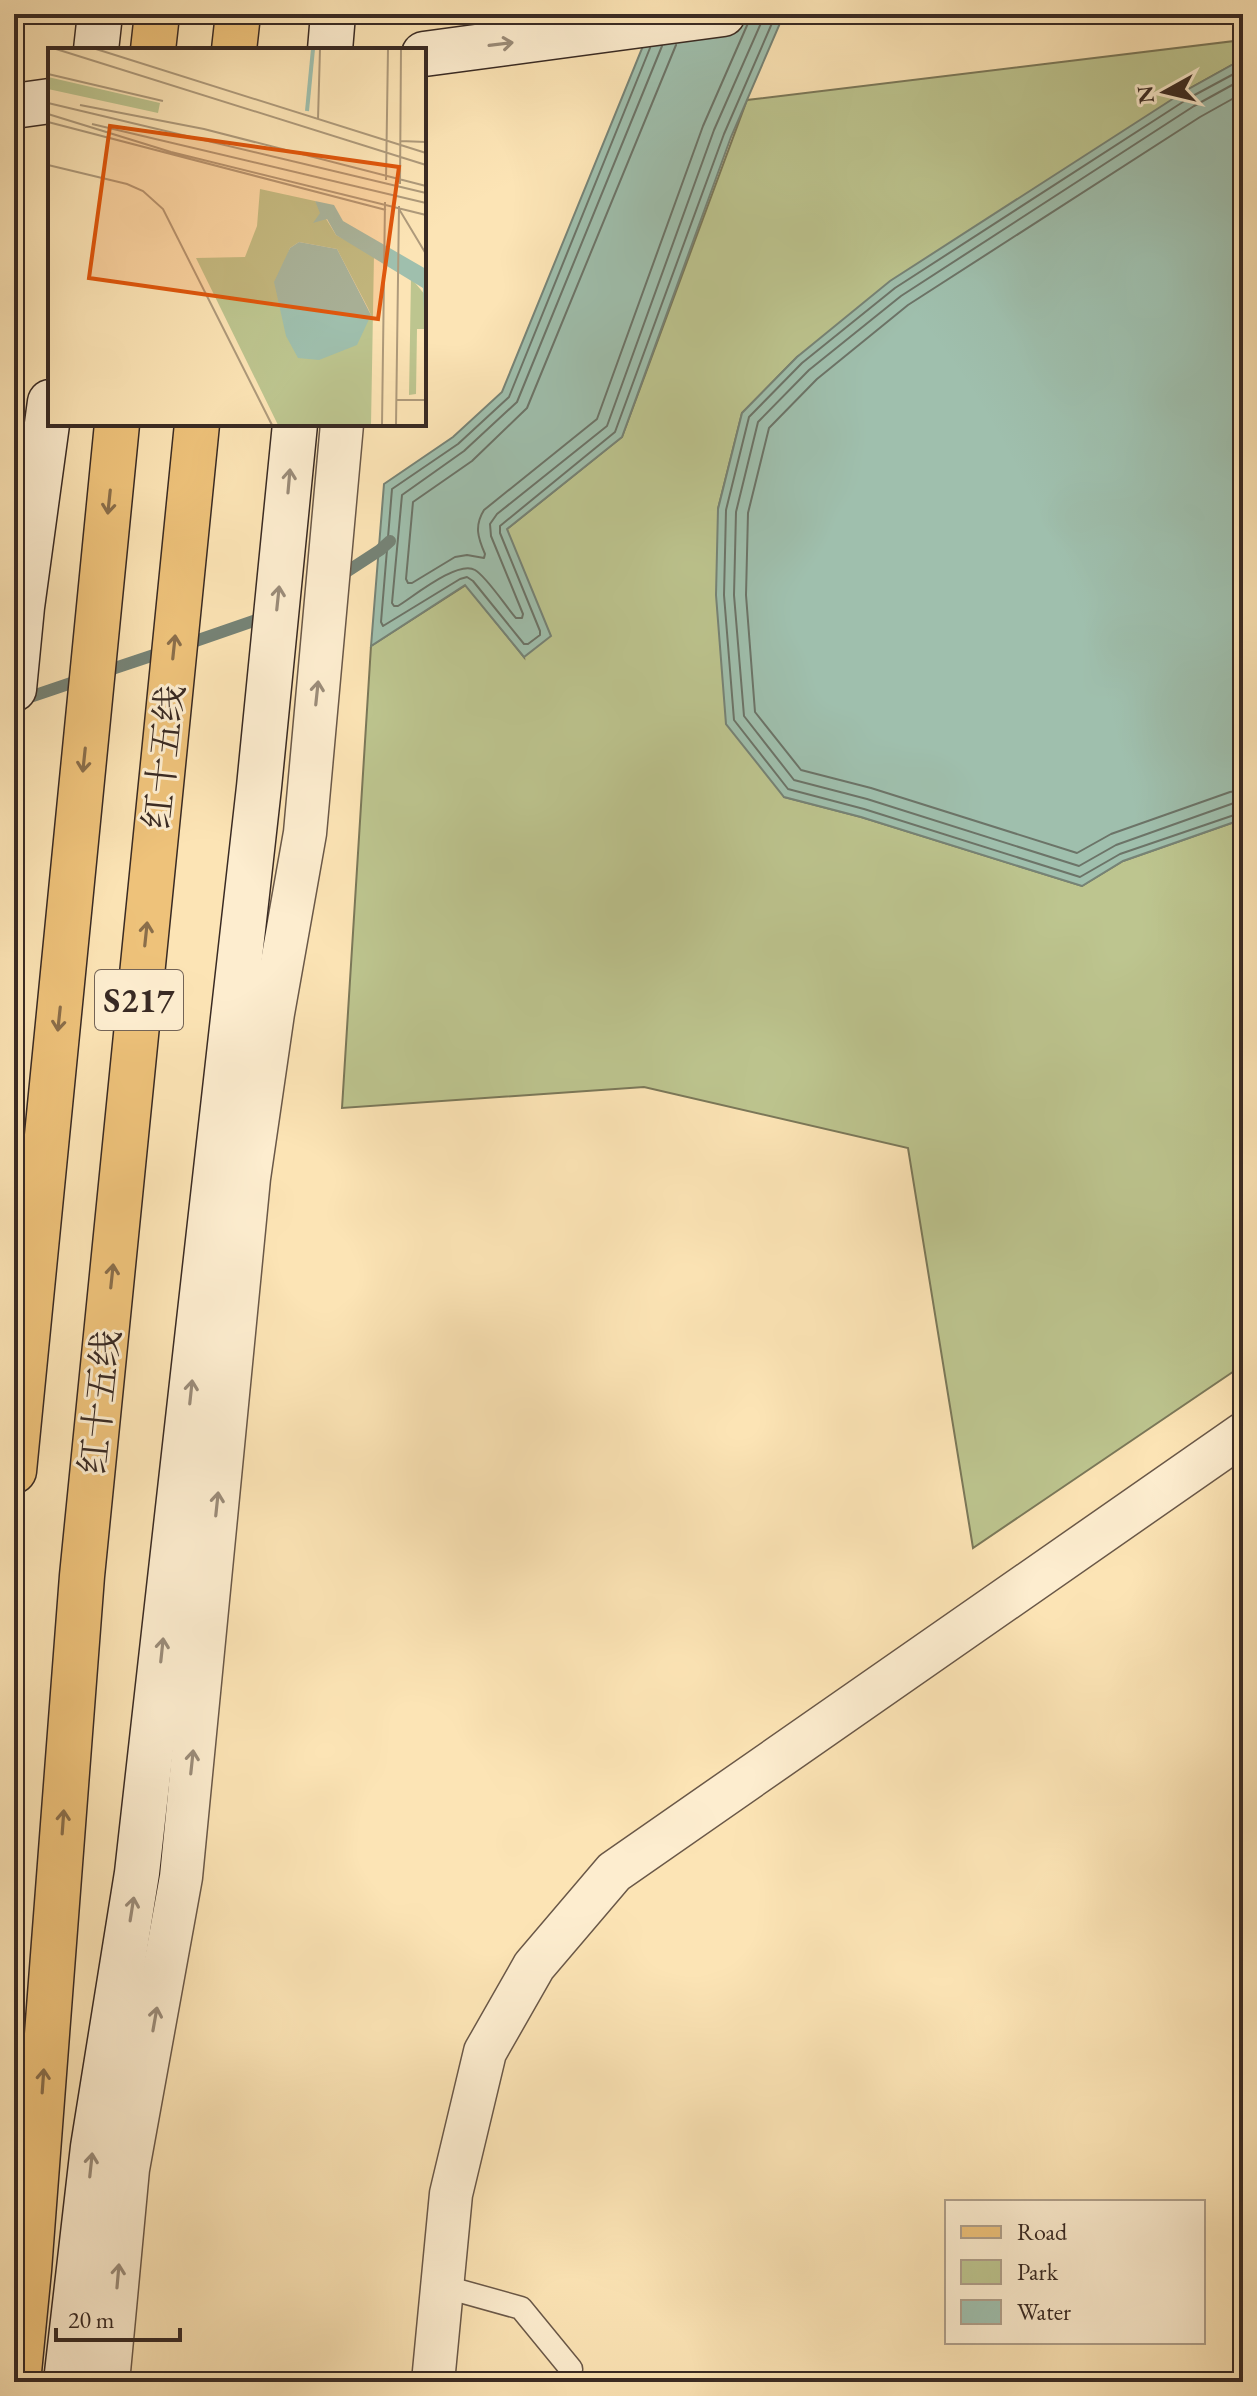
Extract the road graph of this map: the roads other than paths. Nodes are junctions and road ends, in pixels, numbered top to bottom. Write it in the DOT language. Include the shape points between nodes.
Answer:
graph roads {
  1 [pos="100,14"];
  2 [pos="157,14"];
  3 [pos="238,14"];
  4 [pos="333,14"];
  5 [pos="723,14"];
  6 [pos="96,48"];
  7 [pos="153,48"];
  8 [pos="234,48"];
  9 [pos="330,48"];
  10 [pos="426,54"];
  11 [pos="48,101"];
  12 [pos="14,106"];
  13 [pos="48,417"];
  14 [pos="117,426"];
  15 [pos="197,426"];
  16 [pos="295,426"];
  17 [pos="342,426"];
  18 [pos="14,689"];
  19 [pos="1243,1434"];
  20 [pos="14,1471"];
  21 [pos="442,2286"];
  22 [pos="574,2378"];
  23 [pos="18,2382"];
  24 [pos="66,2382"];
  25 [pos="108,2382"];
  26 [pos="433,2382"];
  1 -- 6 [label="main road"];
  2 -- 7 [label="main road"];
  3 -- 8 [label="main road"];
  4 -- 9 [label="main road"];
  10 -- 5 [label="main road, one-way"];
  11 -- 12 [label="main road"];
  13 -- 18 [label="main road"];
  14 -- 20 [label="main road, S217, one-way"];
  23 -- 15 [label="main road, 红十五线 / S217, one-way" via="82,1576"];
  24 -- 16 [label="main road, one-way" via="93,2147 137,1873"];
  25 -- 17 [label="street, one-way" via="128,2169 181,1877 249,1178 305,833"];
  19 -- 21 [label="street" via="614,1872 534,1966 485,2052 451,2194"];
  21 -- 22 [label="lane" via="521,2308"];
  21 -- 26 [label="street"];
}
